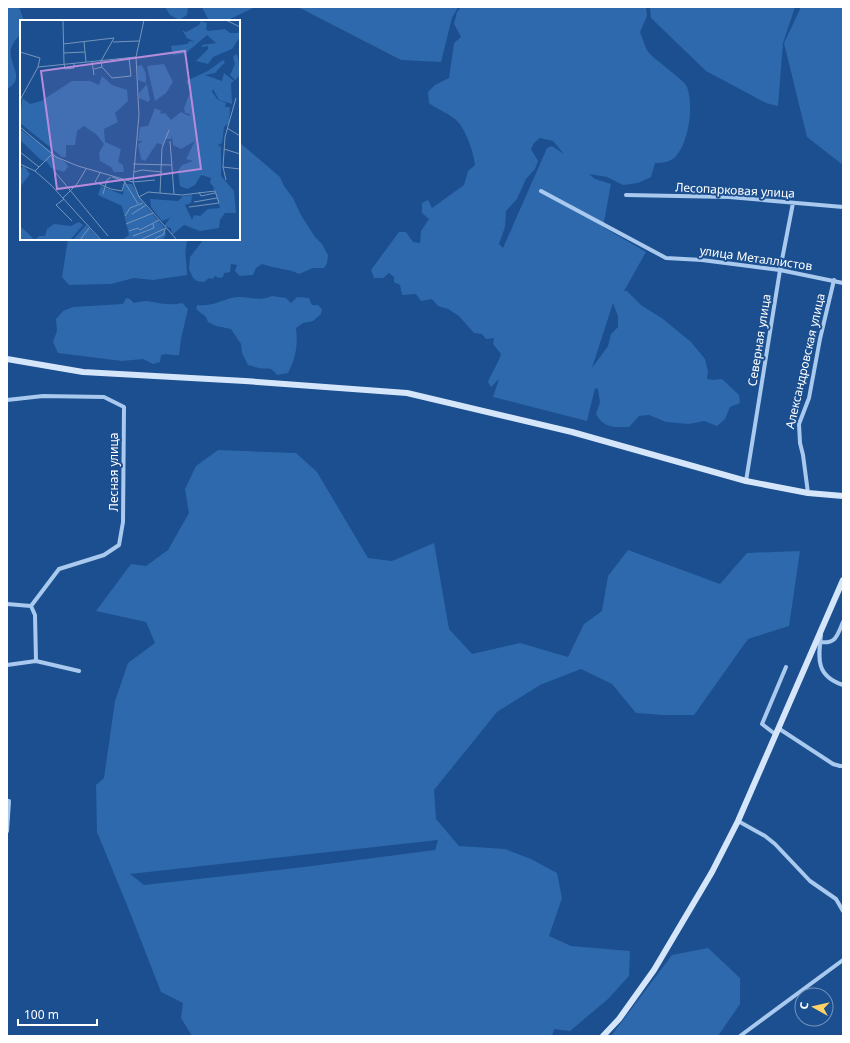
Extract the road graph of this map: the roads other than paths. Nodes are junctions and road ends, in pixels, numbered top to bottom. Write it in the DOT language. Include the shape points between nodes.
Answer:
graph roads {
  1 [pos="541,191"];
  2 [pos="626,195"];
  3 [pos="793,203"];
  4 [pos="843,207"];
  5 [pos="780,270"];
  6 [pos="834,280"];
  7 [pos="843,283"];
  8 [pos="7,359"];
  9 [pos="7,400"];
  10 [pos="746,481"];
  11 [pos="808,492"];
  12 [pos="843,496"];
  13 [pos="843,580"];
  14 [pos="7,604"];
  15 [pos="31,606"];
  16 [pos="843,622"];
  17 [pos="821,631"];
  18 [pos="820,642"];
  19 [pos="36,660"];
  20 [pos="7,665"];
  21 [pos="786,667"];
  22 [pos="79,671"];
  23 [pos="843,685"];
  24 [pos="777,731"];
  25 [pos="843,766"];
  26 [pos="7,801"];
  27 [pos="738,821"];
  28 [pos="7,831"];
  29 [pos="843,911"];
  30 [pos="843,960"];
  31 [pos="602,1036"];
  32 [pos="740,1036"];
  1 -- 5 [label="street, улица Металлистов" via="666,258"];
  2 -- 3 [label="street, Лесопарковая улица" via="729,197"];
  3 -- 4 [label="street, Лесопарковая улица"];
  3 -- 5 [label="street, Северная улица"];
  5 -- 6 [label="street, улица Металлистов"];
  5 -- 10 [label="street, Северная улица"];
  6 -- 7 [label="street, улица Металлистов"];
  6 -- 11 [label="street, Александровская улица" via="809,398 800,424 800,443"];
  8 -- 10 [label="main road" via="83,372 407,393 572,432"];
  9 -- 15 [label="street, Лесная улица" via="43,396 104,397 124,407 123,522 119,545 104,555 59,570"];
  10 -- 11 [label="main road"];
  11 -- 12 [label="main road"];
  13 -- 17 [label="main road"];
  14 -- 15 [label="street"];
  15 -- 19 [label="street" via="35,615"];
  16 -- 18 [label="street" via="833,641"];
  17 -- 18 [label="street"];
  17 -- 24 [label="main road"];
  18 -- 23 [label="street" via="818,658 823,672 833,681"];
  19 -- 20 [label="street"];
  19 -- 22 [label="street"];
  21 -- 24 [label="street" via="762,724"];
  24 -- 25 [label="street" via="833,764"];
  24 -- 27 [label="main road"];
  26 -- 28 [label="street"];
  27 -- 29 [label="street" via="775,844 810,881 836,899"];
  27 -- 31 [label="main road" via="712,872 654,970 619,1019"];
  30 -- 32 [label="street"];
}
